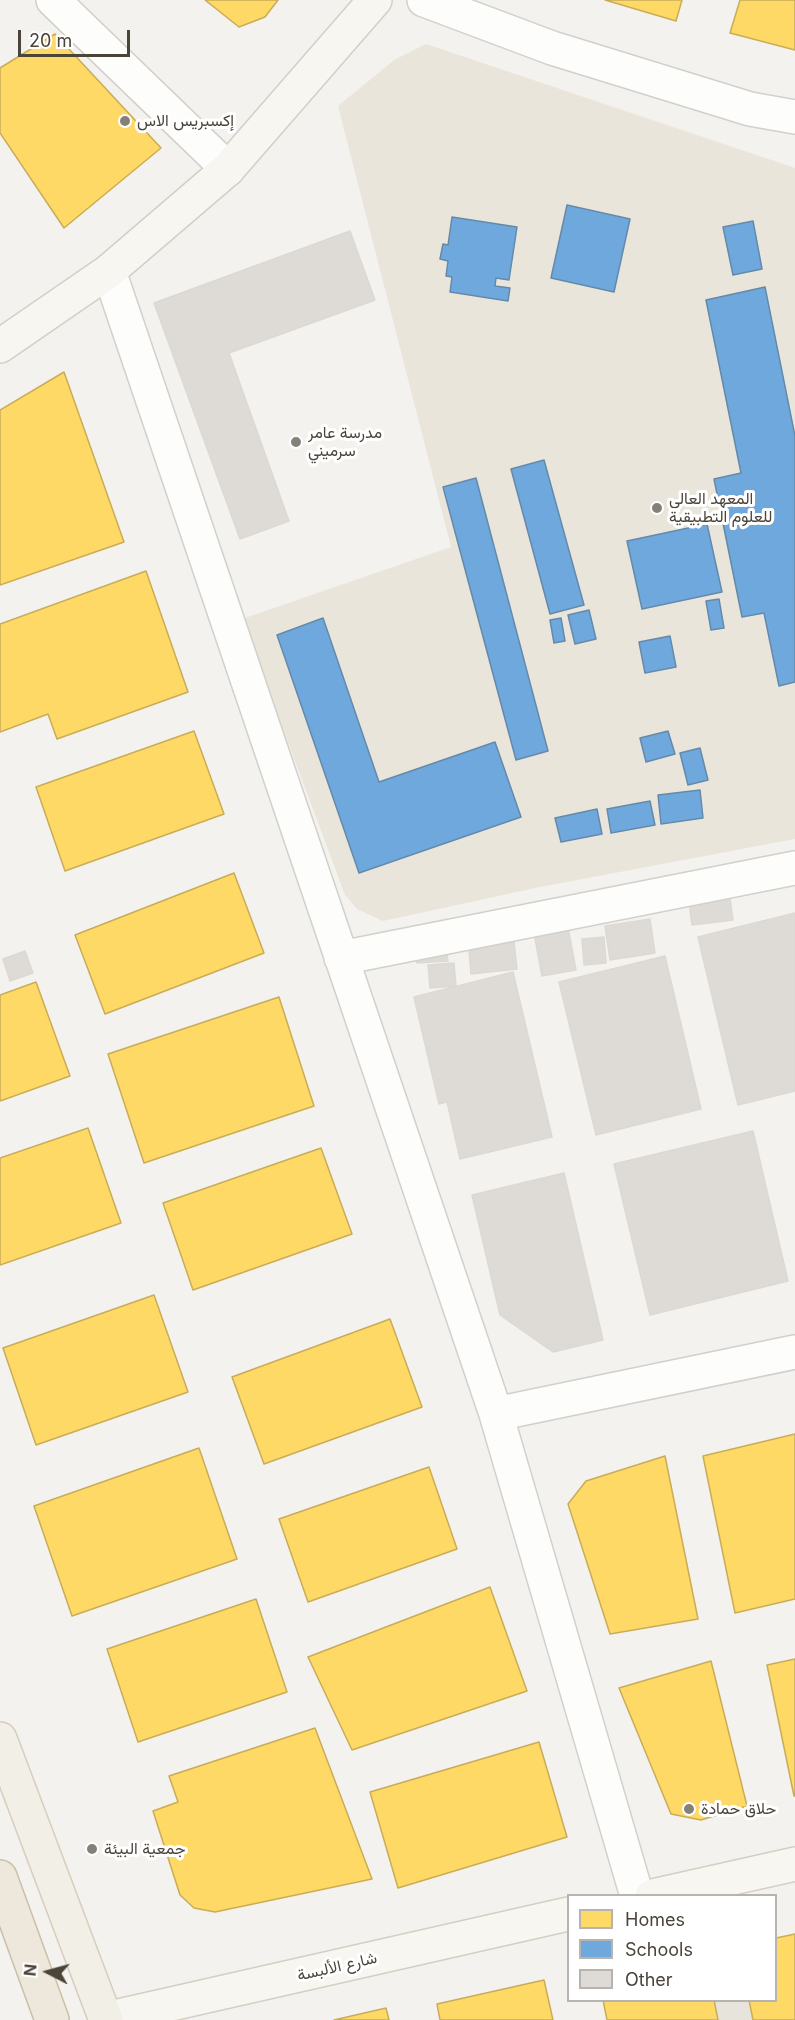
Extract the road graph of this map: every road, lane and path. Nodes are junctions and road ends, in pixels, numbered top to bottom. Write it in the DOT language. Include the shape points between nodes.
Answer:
graph roads {
  1 [pos="53,0"];
  2 [pos="375,0"];
  3 [pos="424,0"];
  4 [pos="795,117"];
  5 [pos="228,169"];
  6 [pos="109,272"];
  7 [pos="0,346"];
  8 [pos="795,868"];
  9 [pos="341,958"];
  10 [pos="795,1352"];
  11 [pos="496,1414"];
  12 [pos="0,1739"];
  13 [pos="795,1864"];
  14 [pos="0,1877"];
  15 [pos="636,1894"];
  16 [pos="661,1894"];
  17 [pos="567,1914"];
  18 [pos="106,2019"];
  19 [pos="51,2020"];
  1 -- 5 [label="street"];
  2 -- 5 [label="main road"];
  3 -- 4 [label="street" via="552,48 750,109"];
  5 -- 6 [label="main road"];
  6 -- 7 [label="main road"];
  6 -- 9 [label="street"];
  8 -- 9 [label="street"];
  9 -- 11 [label="street"];
  10 -- 11 [label="street"];
  11 -- 15 [label="street"];
  12 -- 18 [label="main road"];
  13 -- 16 [label="main road"];
  14 -- 19 [label="highway"];
  17 -- 18 [label="main road, شارع الألبسة"];
}
